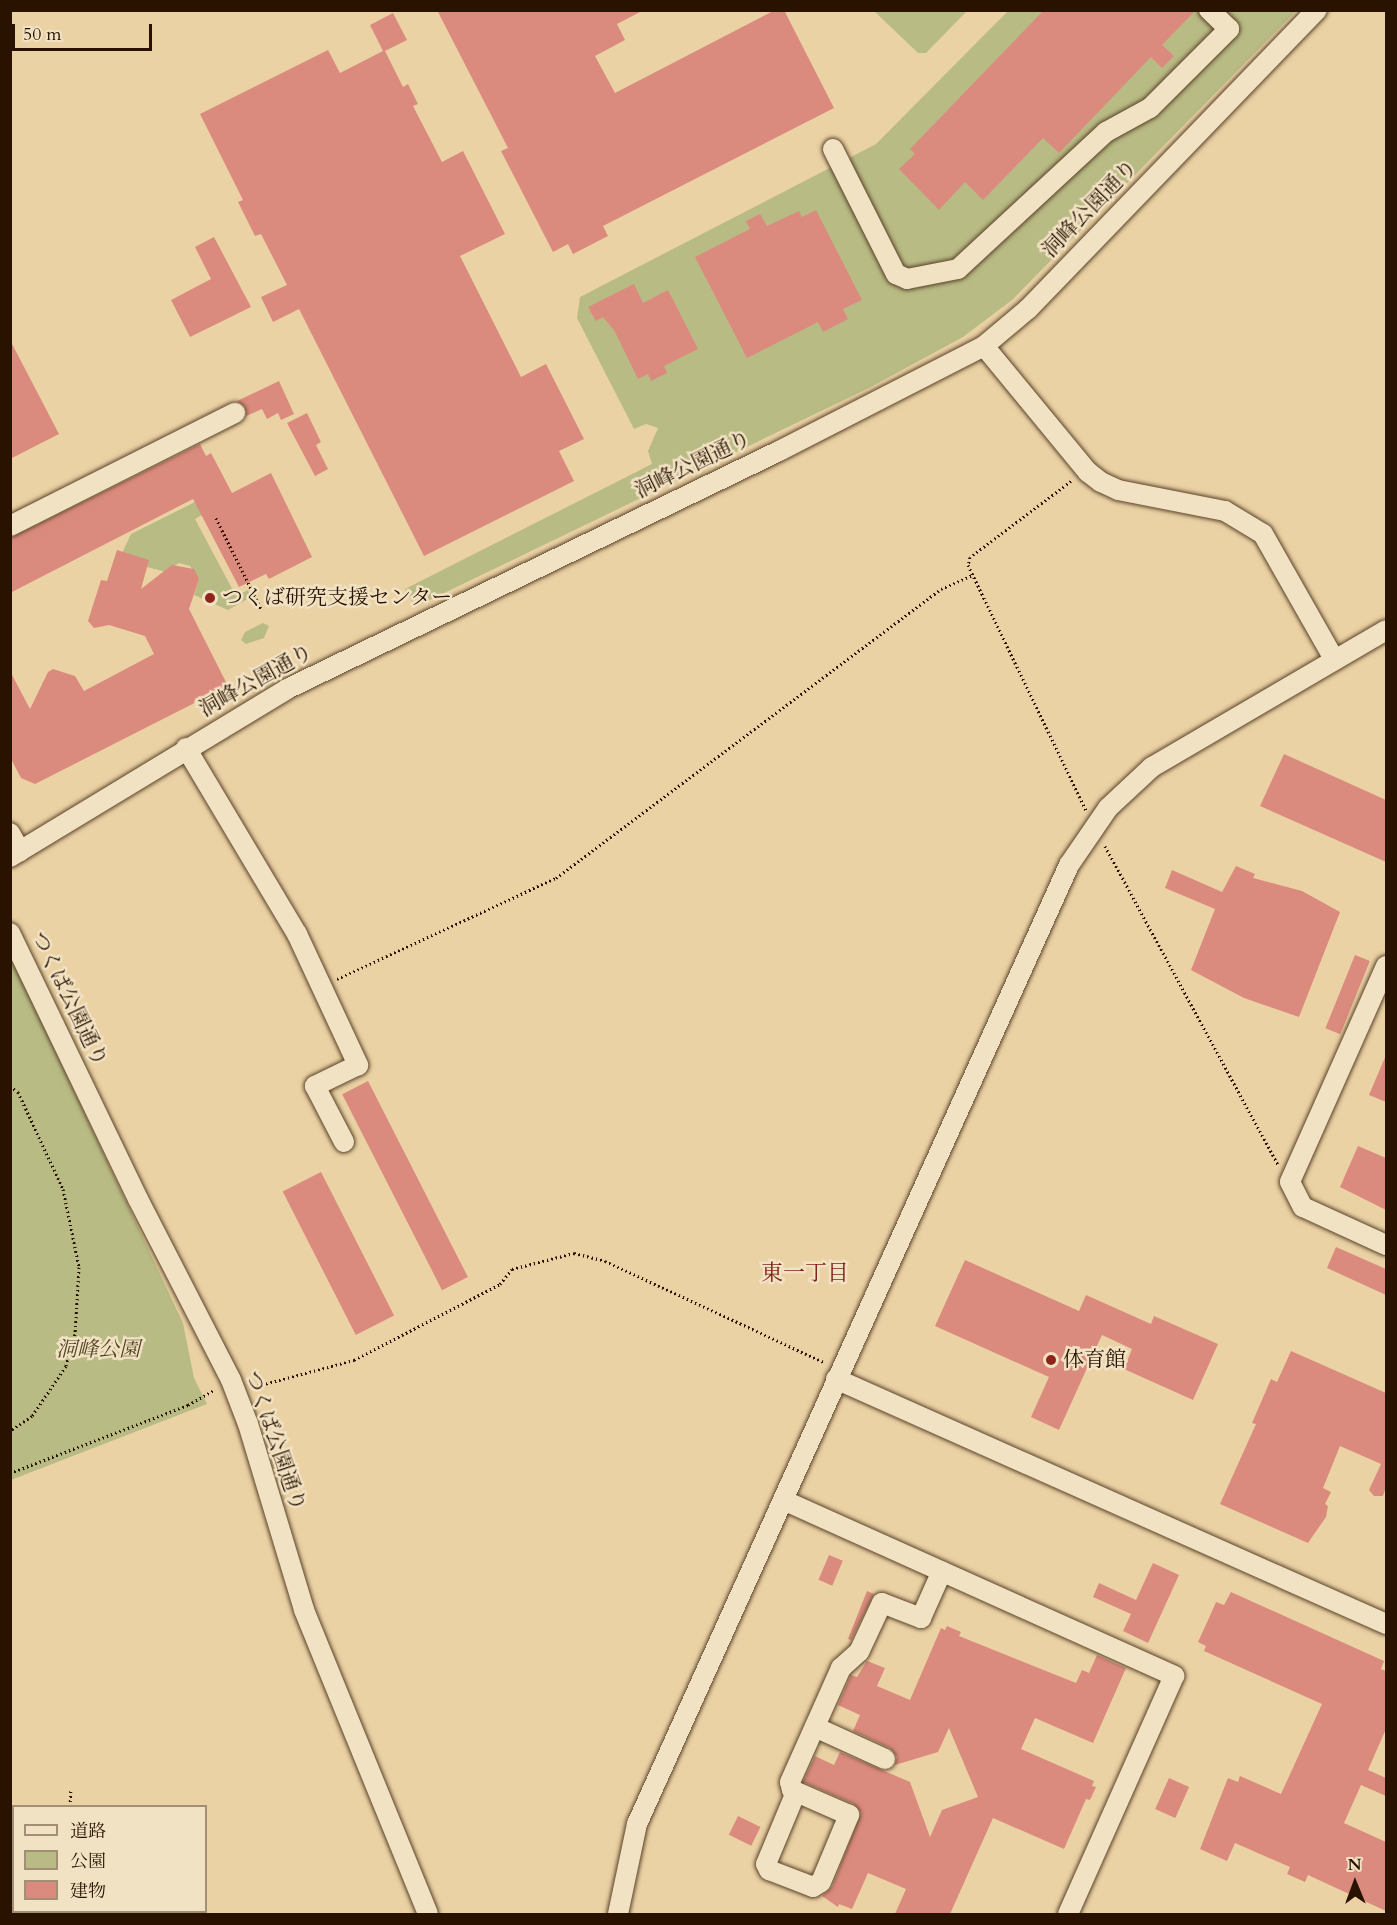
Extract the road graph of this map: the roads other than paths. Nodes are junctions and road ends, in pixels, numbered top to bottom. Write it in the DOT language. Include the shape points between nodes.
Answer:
graph roads {
  1 [pos="1209,10"];
  2 [pos="1317,10"];
  3 [pos="833,149"];
  4 [pos="984,346"];
  5 [pos="235,413"];
  6 [pos="10,526"];
  7 [pos="1386,630"];
  8 [pos="1334,659"];
  9 [pos="186,748"];
  10 [pos="10,833"];
  11 [pos="15,854"];
  12 [pos="10,933"];
  13 [pos="1386,969"];
  14 [pos="344,1142"];
  15 [pos="1386,1245"];
  16 [pos="837,1374"];
  17 [pos="783,1500"];
  18 [pos="942,1571"];
  19 [pos="1386,1624"];
  20 [pos="814,1727"];
  21 [pos="885,1759"];
  22 [pos="796,1792"];
  23 [pos="428,1914"];
  24 [pos="618,1914"];
  25 [pos="1068,1914"];
  1 -- 3 [label="street" via="1229,29 1150,108 1106,132 958,269 907,279 896,274"];
  2 -- 4 [label="street, 洞峰公園通り" via="1028,309"];
  4 -- 8 [label="street" via="1088,472 1101,482 1118,490 1225,511 1263,534"];
  4 -- 9 [label="street, 洞峰公園通り" via="779,451 287,689"];
  5 -- 6 [label="street"];
  7 -- 8 [label="street"];
  8 -- 16 [label="street" via="1152,766 1108,808 1083,842 1054,891"];
  9 -- 11 [label="street, 洞峰公園通り"];
  9 -- 14 [label="street" via="265,876 358,1065 315,1086"];
  10 -- 11 [label="street"];
  12 -- 23 [label="street, つくば公園通り" via="233,1386 304,1610"];
  13 -- 15 [label="street" via="1290,1182 1303,1207"];
  16 -- 17 [label="street"];
  16 -- 19 [label="street"];
  17 -- 18 [label="street"];
  17 -- 24 [label="street" via="637,1824"];
  18 -- 20 [label="street" via="921,1618 882,1603 859,1652 841,1668"];
  18 -- 25 [label="street" via="1174,1676"];
  20 -- 21 [label="street"];
  20 -- 22 [label="street" via="790,1782"];
  22 -- 22 [label="street" via="849,1815 821,1882 813,1887 769,1870 766,1864"];
}
